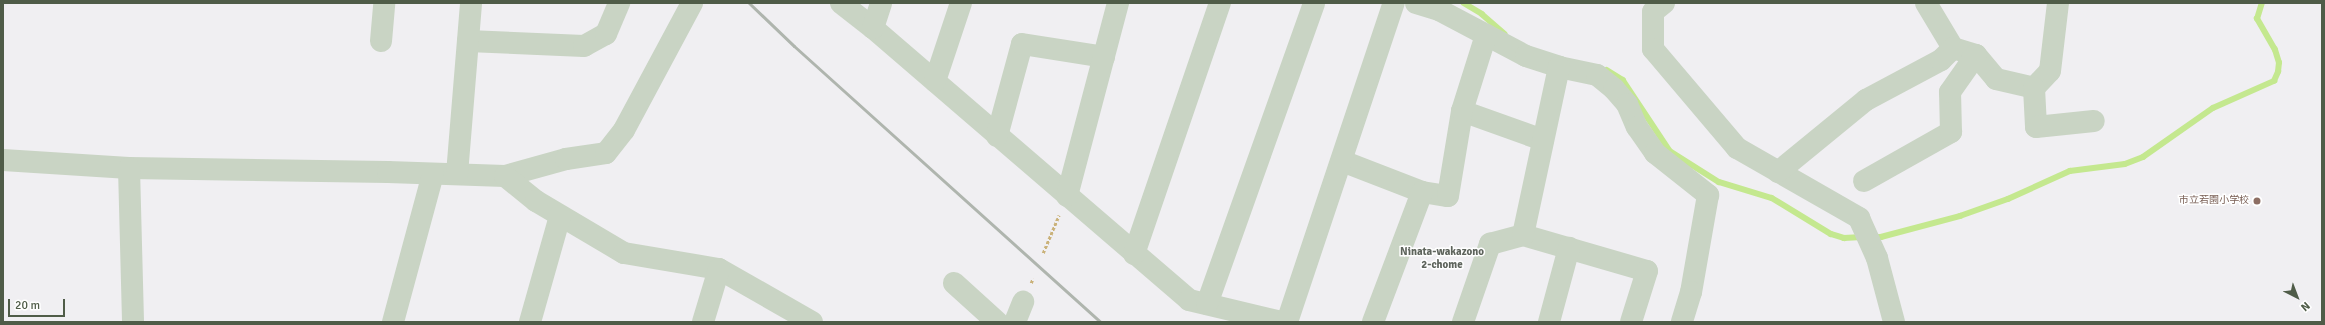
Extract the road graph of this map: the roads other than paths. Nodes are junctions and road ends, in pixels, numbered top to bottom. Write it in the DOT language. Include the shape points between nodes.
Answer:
graph roads {
  1 [pos="384,3"];
  2 [pos="472,3"];
  3 [pos="619,3"];
  4 [pos="692,3"];
  5 [pos="841,3"];
  6 [pos="881,3"];
  7 [pos="961,3"];
  8 [pos="1118,3"];
  9 [pos="1220,3"];
  10 [pos="1314,3"];
  11 [pos="1394,3"];
  12 [pos="1416,3"];
  13 [pos="1664,3"];
  14 [pos="1926,3"];
  15 [pos="2058,3"];
  16 [pos="873,28"];
  17 [pos="1486,35"];
  18 [pos="381,41"];
  19 [pos="468,41"];
  20 [pos="1953,48"];
  21 [pos="1976,55"];
  22 [pos="1104,57"];
  23 [pos="1559,67"];
  24 [pos="935,81"];
  25 [pos="2034,88"];
  26 [pos="1462,111"];
  27 [pos="2094,121"];
  28 [pos="997,136"];
  29 [pos="1543,140"];
  30 [pos="3,160"];
  31 [pos="1342,161"];
  32 [pos="129,168"];
  33 [pos="1778,172"];
  34 [pos="433,174"];
  35 [pos="457,174"];
  36 [pos="505,176"];
  37 [pos="1864,181"];
  38 [pos="1422,192"];
  39 [pos="1067,196"];
  40 [pos="560,216"];
  41 [pos="1523,235"];
  42 [pos="1569,248"];
  43 [pos="1134,254"];
  44 [pos="719,269"];
  45 [pos="954,283"];
  46 [pos="1023,302"];
  47 [pos="1207,304"];
  48 [pos="133,322"];
  49 [pos="393,322"];
  50 [pos="530,322"];
  51 [pos="703,322"];
  52 [pos="812,322"];
  53 [pos="997,322"];
  54 [pos="1015,322"];
  55 [pos="1281,322"];
  56 [pos="1287,322"];
  57 [pos="1373,322"];
  58 [pos="1463,322"];
  59 [pos="1549,322"];
  60 [pos="1631,322"];
  61 [pos="1682,322"];
  62 [pos="1894,322"];
  1 -- 18 [label="street"];
  2 -- 19 [label="street"];
  3 -- 19 [label="street" via="606,34 584,46"];
  4 -- 36 [label="street" via="624,130 606,153 566,158"];
  5 -- 16 [label="street"];
  6 -- 16 [label="street"];
  7 -- 24 [label="street"];
  8 -- 22 [label="street"];
  9 -- 43 [label="street"];
  10 -- 47 [label="street"];
  11 -- 31 [label="street"];
  12 -- 17 [label="street" via="1438,10"];
  13 -- 33 [label="street" via="1653,12 1653,49 1737,148"];
  14 -- 20 [label="street"];
  15 -- 25 [label="street" via="2050,71"];
  16 -- 24 [label="street"];
  17 -- 23 [label="street" via="1526,56"];
  17 -- 26 [label="street"];
  19 -- 35 [label="street"];
  20 -- 21 [label="street"];
  20 -- 33 [label="street" via="1941,60 1866,100"];
  21 -- 25 [label="street" via="1996,79"];
  21 -- 37 [label="street" via="1950,92 1951,132"];
  22 -- 28 [label="street" via="1022,44"];
  22 -- 39 [label="street"];
  23 -- 29 [label="street"];
  23 -- 61 [label="street" via="1597,75 1614,89 1627,104 1637,127 1655,153 1708,194 1691,292"];
  24 -- 28 [label="street"];
  25 -- 27 [label="street" via="2036,127"];
  26 -- 29 [label="street"];
  26 -- 38 [label="street" via="1448,196"];
  28 -- 39 [label="street"];
  29 -- 41 [label="street"];
  30 -- 32 [label="street"];
  31 -- 38 [label="street"];
  31 -- 56 [label="street"];
  32 -- 34 [label="street"];
  32 -- 48 [label="street"];
  33 -- 62 [label="street" via="1859,218 1877,258"];
  34 -- 35 [label="street"];
  34 -- 49 [label="street"];
  35 -- 36 [label="street"];
  36 -- 40 [label="street" via="536,202"];
  38 -- 57 [label="street"];
  39 -- 43 [label="street"];
  40 -- 44 [label="street" via="624,252"];
  40 -- 50 [label="street"];
  41 -- 42 [label="street"];
  41 -- 58 [label="street" via="1490,244"];
  42 -- 59 [label="street"];
  42 -- 60 [label="street" via="1647,271"];
  43 -- 47 [label="street" via="1188,300"];
  44 -- 51 [label="street"];
  44 -- 52 [label="street"];
  45 -- 53 [label="street"];
  46 -- 54 [label="street"];
  47 -- 55 [label="street"];
}
